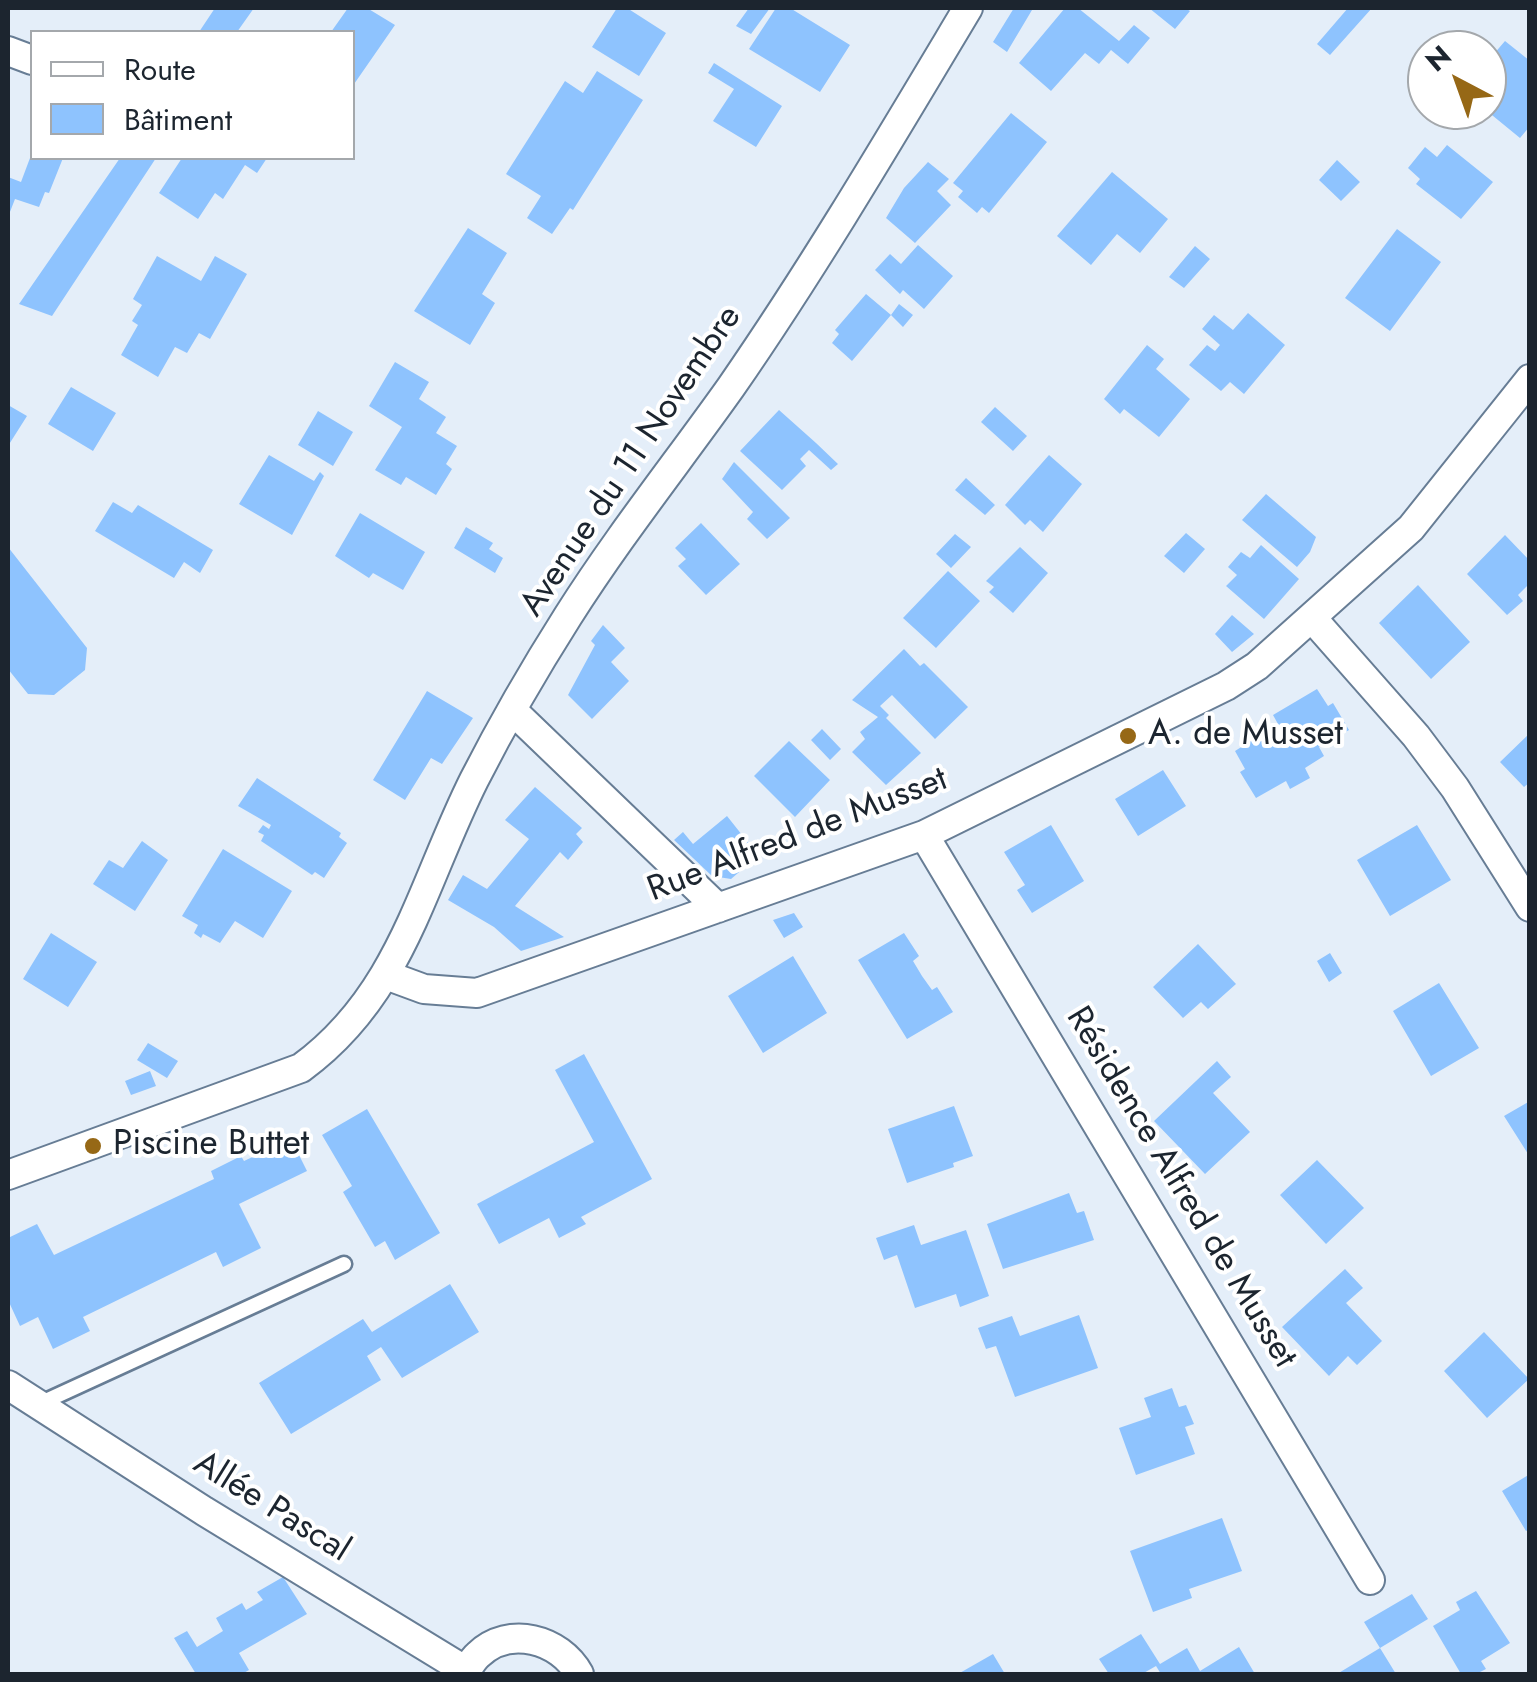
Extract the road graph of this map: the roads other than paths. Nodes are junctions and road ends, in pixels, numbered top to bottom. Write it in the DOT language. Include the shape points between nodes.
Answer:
graph roads {
  1 [pos="968,8"];
  2 [pos="1530,379"];
  3 [pos="1312,618"];
  4 [pos="513,711"];
  5 [pos="924,835"];
  6 [pos="1530,907"];
  7 [pos="718,908"];
  8 [pos="386,975"];
  9 [pos="8,1175"];
  10 [pos="344,1264"];
  11 [pos="8,1385"];
  12 [pos="38,1404"];
  13 [pos="1370,1580"];
  14 [pos="465,1673"];
  15 [pos="579,1674"];
  1 -- 4 [label="street, Avenue du 11 Novembre" via="811,266 568,615"];
  2 -- 3 [label="street, Rue Alfred de Musset" via="1423,515"];
  3 -- 5 [label="street, Rue Alfred de Musset" via="1226,686"];
  3 -- 6 [label="street" via="1456,788"];
  4 -- 7 [label="street"];
  4 -- 8 [label="street, Avenue du 11 Novembre" via="474,780"];
  5 -- 7 [label="street, Rue Alfred de Musset"];
  5 -- 13 [label="street, Résidence Alfred de Musset"];
  7 -- 8 [label="street, Rue Alfred de Musset" via="477,993 424,989"];
  8 -- 9 [label="street" via="330,1047 301,1068"];
  10 -- 12 [label="lane"];
  11 -- 12 [label="street, Allée Pascal"];
  12 -- 14 [label="street, Allée Pascal"];
  14 -- 15 [label="street" via="478,1654 505,1640 528,1638 556,1648"];
}
